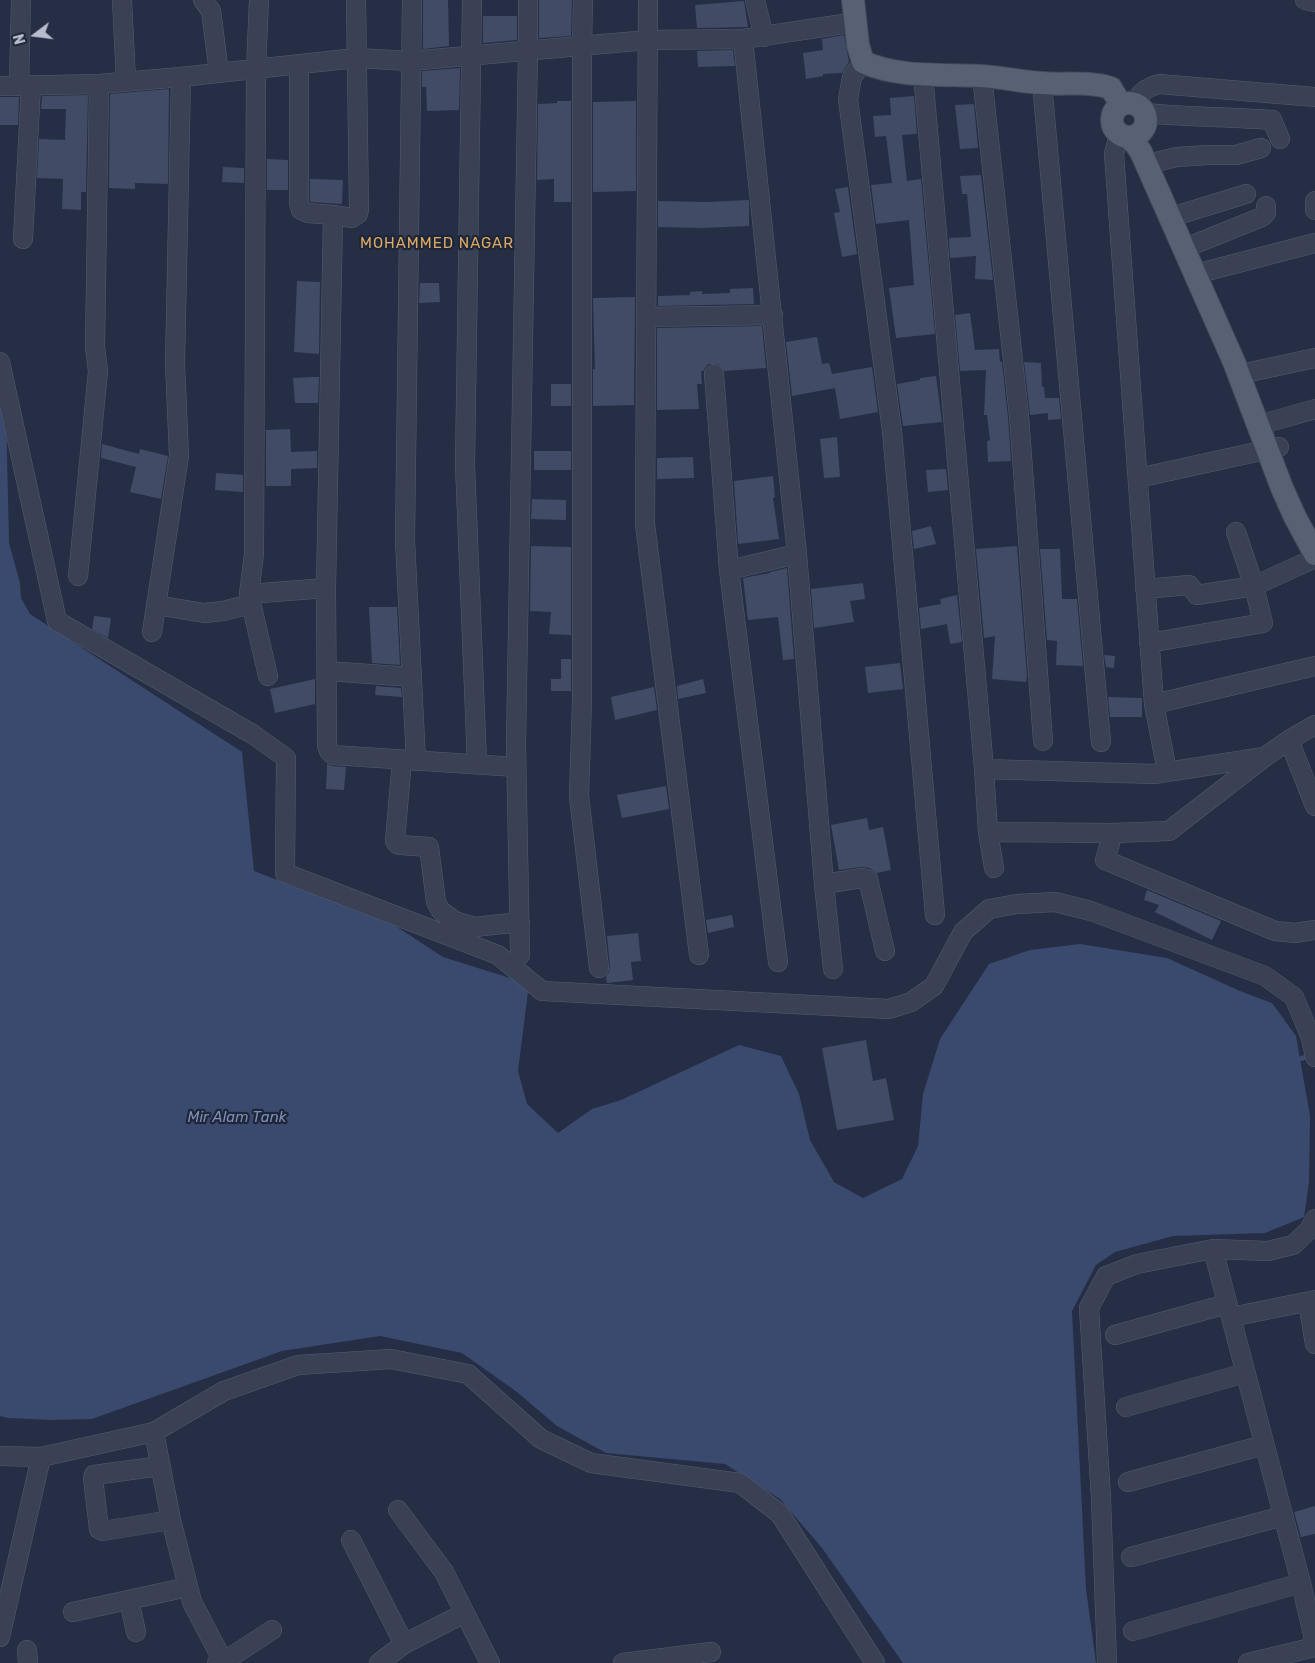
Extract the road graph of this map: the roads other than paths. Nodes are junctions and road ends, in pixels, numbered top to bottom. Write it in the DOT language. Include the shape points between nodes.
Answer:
graph roads {
  1 [pos="21,0"];
  2 [pos="122,0"];
  3 [pos="203,0"];
  4 [pos="259,0"];
  5 [pos="356,0"];
  6 [pos="412,0"];
  7 [pos="472,0"];
  8 [pos="528,0"];
  9 [pos="584,0"];
  10 [pos="648,0"];
  11 [pos="755,0"];
  12 [pos="852,0"];
  13 [pos="1305,0"];
  14 [pos="1315,2"];
  15 [pos="856,22"];
  16 [pos="764,37"];
  17 [pos="743,39"];
  18 [pos="648,40"];
  19 [pos="582,46"];
  20 [pos="528,51"];
  21 [pos="471,56"];
  22 [pos="356,58"];
  23 [pos="410,60"];
  24 [pos="863,62"];
  25 [pos="299,65"];
  26 [pos="256,68"];
  27 [pos="219,73"];
  28 [pos="923,74"];
  29 [pos="982,76"];
  30 [pos="182,78"];
  31 [pos="126,81"];
  32 [pos="1042,83"];
  33 [pos="99,84"];
  34 [pos="25,85"];
  35 [pos="0,86"];
  36 [pos="1315,97"];
  37 [pos="1132,120"];
  38 [pos="1280,139"];
  39 [pos="1261,148"];
  40 [pos="1156,162"];
  41 [pos="1246,194"];
  42 [pos="1315,201"];
  43 [pos="1266,206"];
  44 [pos="1315,210"];
  45 [pos="1181,214"];
  46 [pos="332,215"];
  47 [pos="23,239"];
  48 [pos="1315,243"];
  49 [pos="1195,244"];
  50 [pos="1202,274"];
  51 [pos="773,315"];
  52 [pos="646,317"];
  53 [pos="1315,358"];
  54 [pos="0,362"];
  55 [pos="1250,372"];
  56 [pos="714,374"];
  57 [pos="1315,409"];
  58 [pos="1269,422"];
  59 [pos="1273,448"];
  60 [pos="1138,478"];
  61 [pos="1315,531"];
  62 [pos="1236,532"];
  63 [pos="798,554"];
  64 [pos="1315,554"];
  65 [pos="1315,558"];
  66 [pos="729,570"];
  67 [pos="78,576"];
  68 [pos="1254,586"];
  69 [pos="326,588"];
  70 [pos="1145,589"];
  71 [pos="250,599"];
  72 [pos="156,605"];
  73 [pos="152,632"];
  74 [pos="1149,643"];
  75 [pos="1315,666"];
  76 [pos="327,671"];
  77 [pos="268,676"];
  78 [pos="412,677"];
  79 [pos="1154,704"];
  80 [pos="1315,725"];
  81 [pos="1289,740"];
  82 [pos="1044,741"];
  83 [pos="1102,742"];
  84 [pos="1266,756"];
  85 [pos="409,760"];
  86 [pos="478,763"];
  87 [pos="516,767"];
  88 [pos="984,769"];
  89 [pos="1167,772"];
  90 [pos="1315,806"];
  91 [pos="988,832"];
  92 [pos="1113,833"];
  93 [pos="994,868"];
  94 [pos="824,884"];
  95 [pos="935,915"];
  96 [pos="520,922"];
  97 [pos="1315,930"];
  98 [pos="885,951"];
  99 [pos="699,955"];
  100 [pos="520,956"];
  101 [pos="778,962"];
  102 [pos="599,968"];
  103 [pos="833,970"];
  104 [pos="1314,1050"];
  105 [pos="1315,1219"];
  106 [pos="1213,1249"];
  107 [pos="1311,1301"];
  108 [pos="1229,1310"];
  109 [pos="1114,1335"];
  110 [pos="1315,1344"];
  111 [pos="1245,1373"];
  112 [pos="1126,1407"];
  113 [pos="154,1432"];
  114 [pos="1264,1445"];
  115 [pos="0,1456"];
  116 [pos="41,1457"];
  117 [pos="161,1466"];
  118 [pos="1128,1482"];
  119 [pos="398,1510"];
  120 [pos="1283,1516"];
  121 [pos="172,1520"];
  122 [pos="351,1540"];
  123 [pos="1131,1557"];
  124 [pos="1301,1583"];
  125 [pos="188,1587"];
  126 [pos="129,1600"];
  127 [pos="73,1612"];
  128 [pos="464,1614"];
  129 [pos="272,1630"];
  130 [pos="1133,1631"];
  131 [pos="136,1632"];
  132 [pos="0,1637"];
  133 [pos="1315,1643"];
  134 [pos="404,1644"];
  135 [pos="1315,1647"];
  136 [pos="712,1652"];
  137 [pos="221,1663"];
  138 [pos="379,1663"];
  139 [pos="490,1663"];
  140 [pos="622,1663"];
  141 [pos="875,1663"];
  142 [pos="1107,1663"];
  143 [pos="1248,1663"];
  1 -- 34 [label="street"];
  2 -- 31 [label="street"];
  3 -- 27 [label="street" via="212,18"];
  4 -- 26 [label="street"];
  5 -- 22 [label="street"];
  6 -- 23 [label="street"];
  7 -- 21 [label="street"];
  8 -- 20 [label="street"];
  9 -- 19 [label="street"];
  10 -- 18 [label="street"];
  11 -- 16 [label="street"];
  12 -- 15 [label="main road"];
  13 -- 14 [label="street"];
  15 -- 16 [label="street"];
  15 -- 24 [label="main road"];
  16 -- 17 [label="street"];
  17 -- 18 [label="street"];
  17 -- 51 [label="street"];
  18 -- 19 [label="street"];
  18 -- 52 [label="street"];
  19 -- 20 [label="street"];
  19 -- 102 [label="street" via="582,700 579,796"];
  20 -- 21 [label="street"];
  20 -- 87 [label="street"];
  21 -- 23 [label="street"];
  21 -- 86 [label="street" via="465,464"];
  22 -- 23 [label="street"];
  22 -- 25 [label="street"];
  22 -- 46 [label="street" via="359,209 352,218"];
  23 -- 78 [label="street" via="405,540"];
  24 -- 28 [label="main road" via="874,68"];
  24 -- 95 [label="street" via="852,77 848,99 892,431"];
  25 -- 26 [label="street"];
  25 -- 46 [label="street" via="299,203 301,210 308,213"];
  26 -- 27 [label="street"];
  26 -- 71 [label="street" via="254,554"];
  27 -- 30 [label="street"];
  28 -- 29 [label="main road"];
  28 -- 88 [label="street"];
  29 -- 32 [label="main road"];
  29 -- 82 [label="street" via="1019,416"];
  30 -- 31 [label="street"];
  30 -- 72 [label="street" via="174,364 179,456"];
  31 -- 33 [label="street"];
  32 -- 37 [label="main road" via="1111,88"];
  32 -- 83 [label="street"];
  33 -- 34 [label="street"];
  33 -- 67 [label="street" via="95,347 98,371"];
  34 -- 35 [label="street"];
  34 -- 47 [label="street"];
  36 -- 37 [label="street" via="1159,84 1140,93"];
  37 -- 38 [label="street" via="1231,117 1272,120"];
  37 -- 40 [label="main road"];
  37 -- 50 [label="main road" via="1135,143"];
  37 -- 60 [label="street" via="1114,154"];
  39 -- 40 [label="street" via="1236,155 1177,157"];
  40 -- 45 [label="main road"];
  41 -- 45 [label="street"];
  42 -- 44 [label="street"];
  43 -- 49 [label="street" via="1262,217"];
  45 -- 49 [label="main road"];
  46 -- 69 [label="street"];
  48 -- 50 [label="street"];
  49 -- 50 [label="main road"];
  50 -- 55 [label="main road"];
  50 -- 59 [label="main road" via="1234,362"];
  51 -- 52 [label="street"];
  51 -- 63 [label="street"];
  52 -- 99 [label="street" via="645,524"];
  53 -- 55 [label="street"];
  54 -- 104 [label="street" via="57,622 254,735 286,758 285,873 498,955 542,991 889,1009 912,1002 934,986 963,932 990,909 1055,902 1091,911 1265,976 1294,997"];
  55 -- 58 [label="main road"];
  56 -- 66 [label="street"];
  57 -- 58 [label="street"];
  58 -- 59 [label="main road"];
  59 -- 60 [label="street"];
  59 -- 61 [label="main road"];
  59 -- 64 [label="main road" via="1295,517"];
  60 -- 70 [label="street"];
  62 -- 68 [label="street"];
  63 -- 66 [label="street"];
  63 -- 94 [label="street"];
  65 -- 68 [label="street"];
  66 -- 101 [label="street"];
  68 -- 70 [label="street" via="1197,595 1189,585"];
  68 -- 74 [label="street" via="1263,623"];
  69 -- 71 [label="street"];
  69 -- 76 [label="street"];
  70 -- 74 [label="street"];
  71 -- 72 [label="street" via="223,611 204,613"];
  71 -- 77 [label="street"];
  72 -- 73 [label="street"];
  74 -- 79 [label="street"];
  75 -- 79 [label="street"];
  76 -- 78 [label="street"];
  76 -- 85 [label="street" via="329,751 333,755"];
  78 -- 85 [label="street"];
  79 -- 89 [label="street"];
  80 -- 81 [label="street"];
  81 -- 84 [label="street"];
  81 -- 90 [label="street"];
  84 -- 89 [label="street"];
  84 -- 92 [label="street" via="1169,831"];
  85 -- 86 [label="street"];
  85 -- 96 [label="street" via="395,841 400,845 429,847 436,902 442,911 455,922 475,927"];
  86 -- 87 [label="street"];
  87 -- 96 [label="street"];
  88 -- 89 [label="street"];
  88 -- 91 [label="street"];
  91 -- 92 [label="street"];
  91 -- 93 [label="street"];
  92 -- 97 [label="street" via="1105,860 1275,931"];
  94 -- 98 [label="street" via="868,879"];
  94 -- 103 [label="street"];
  96 -- 100 [label="street"];
  105 -- 106 [label="street" via="1309,1230 1293,1245 1268,1251"];
  106 -- 108 [label="street"];
  106 -- 142 [label="street" via="1137,1264 1106,1276 1089,1308"];
  107 -- 108 [label="street"];
  107 -- 110 [label="street"];
  108 -- 109 [label="street"];
  108 -- 111 [label="street"];
  111 -- 112 [label="street"];
  111 -- 114 [label="street"];
  113 -- 116 [label="street"];
  113 -- 117 [label="street"];
  113 -- 141 [label="street" via="224,1392 298,1365 391,1359 468,1374 541,1439 591,1463 740,1483 780,1514"];
  114 -- 118 [label="street"];
  114 -- 120 [label="street"];
  115 -- 116 [label="street"];
  116 -- 132 [label="street"];
  117 -- 121 [label="street"];
  117 -- 121 [label="street" via="94,1475 99,1529"];
  119 -- 128 [label="street" via="444,1572"];
  120 -- 123 [label="street"];
  120 -- 124 [label="street"];
  121 -- 125 [label="street"];
  122 -- 134 [label="street"];
  124 -- 130 [label="street"];
  124 -- 133 [label="street"];
  125 -- 126 [label="street"];
  125 -- 137 [label="street"];
  126 -- 127 [label="street"];
  126 -- 131 [label="street"];
  128 -- 134 [label="street"];
  128 -- 139 [label="street"];
  129 -- 137 [label="street"];
  134 -- 138 [label="street"];
  135 -- 143 [label="street"];
  136 -- 140 [label="street"];
}
